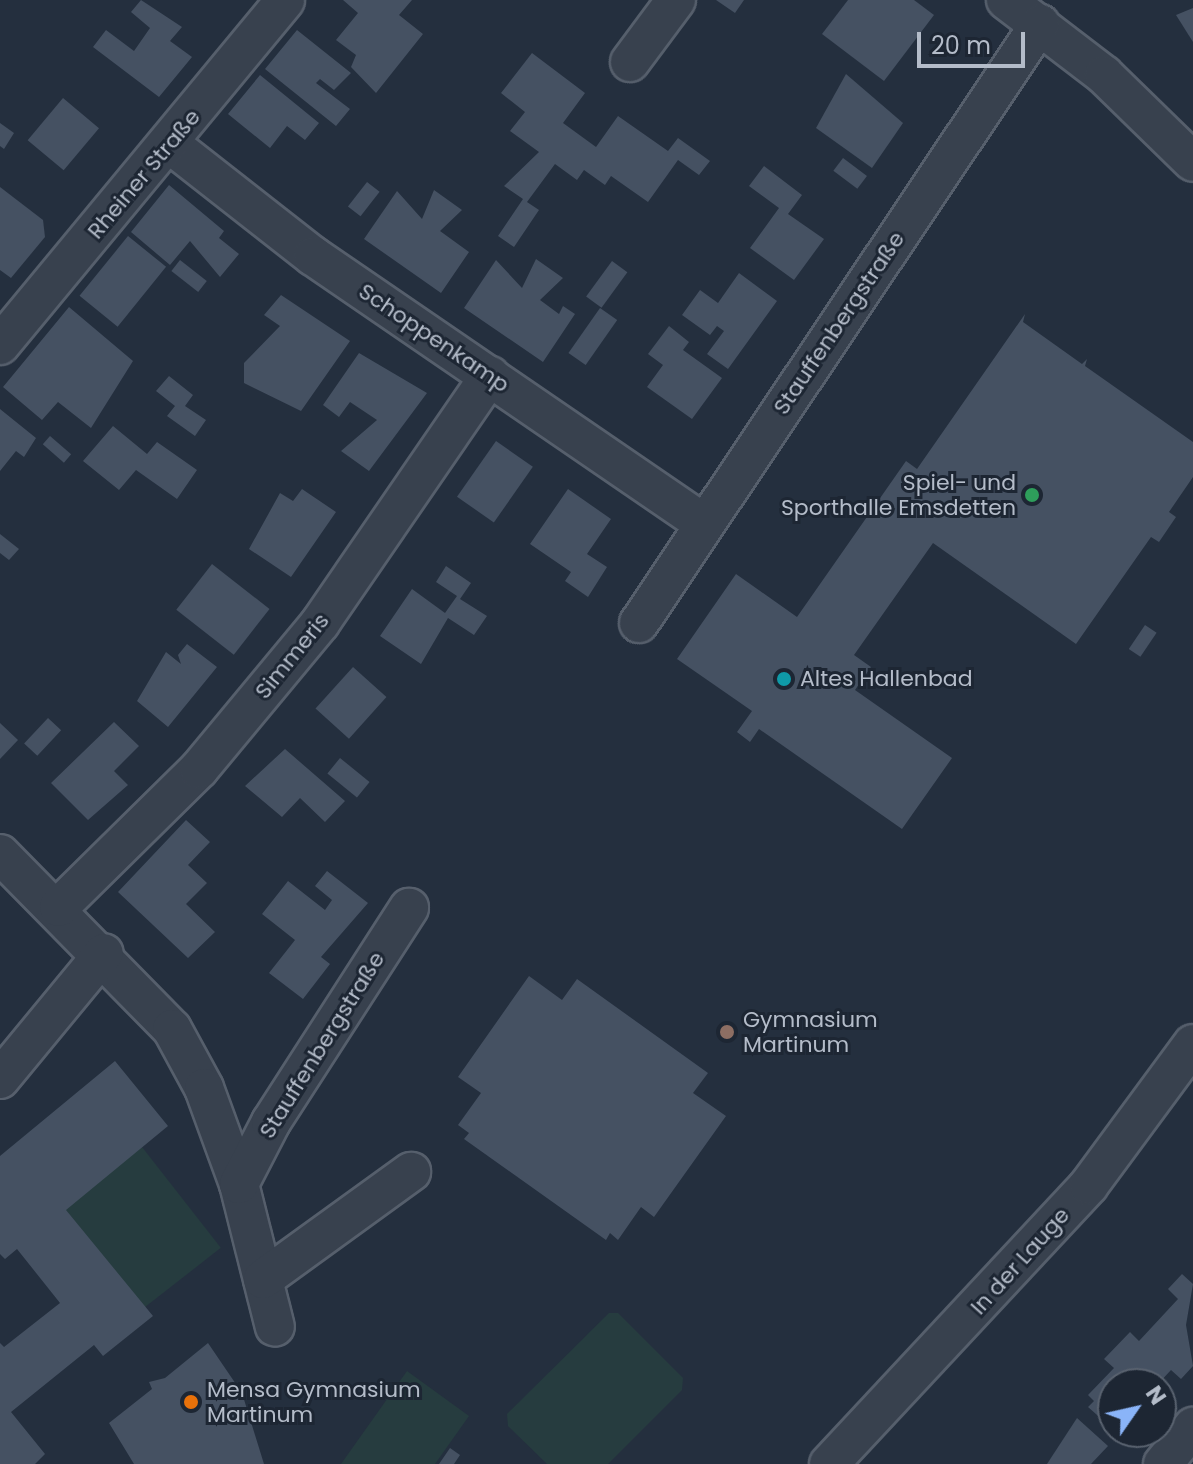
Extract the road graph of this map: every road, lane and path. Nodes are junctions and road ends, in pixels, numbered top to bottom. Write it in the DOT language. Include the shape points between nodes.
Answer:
graph roads {
  1 [pos="285,0"];
  2 [pos="676,0"];
  3 [pos="1006,0"];
  4 [pos="1040,24"];
  5 [pos="630,62"];
  6 [pos="170,144"];
  7 [pos="1193,162"];
  8 [pos="0,345"];
  9 [pos="490,376"];
  10 [pos="704,524"];
  11 [pos="639,623"];
  12 [pos="0,854"];
  13 [pos="59,907"];
  14 [pos="409,908"];
  15 [pos="104,953"];
  16 [pos="1193,1044"];
  17 [pos="0,1079"];
  18 [pos="411,1172"];
  19 [pos="239,1184"];
  20 [pos="263,1279"];
  21 [pos="275,1327"];
  22 [pos="1193,1427"];
  23 [pos="829,1464"];
  24 [pos="1163,1464"];
  1 -- 6 [label="street, Rheiner Straße"];
  2 -- 5 [label="street"];
  3 -- 4 [label="street"];
  4 -- 7 [label="street" via="1155,120"];
  4 -- 10 [label="street, Stauffenbergstraße"];
  6 -- 8 [label="street, Rheiner Straße"];
  6 -- 9 [label="street, Schoppenkamp" via="313,256"];
  9 -- 10 [label="street, Schoppenkamp"];
  9 -- 13 [label="street, Simmeris" via="320,623 199,769"];
  10 -- 11 [label="street, Stauffenbergstraße"];
  12 -- 13 [label="street"];
  13 -- 15 [label="street"];
  14 -- 19 [label="street, Stauffenbergstraße" via="271,1122"];
  15 -- 17 [label="street"];
  15 -- 19 [label="street" via="172,1029 204,1088"];
  16 -- 23 [label="street, In der Lauge" via="1089,1185"];
  18 -- 20 [label="street"];
  19 -- 20 [label="street"];
  20 -- 21 [label="street"];
  22 -- 24 [label="street"];
}
